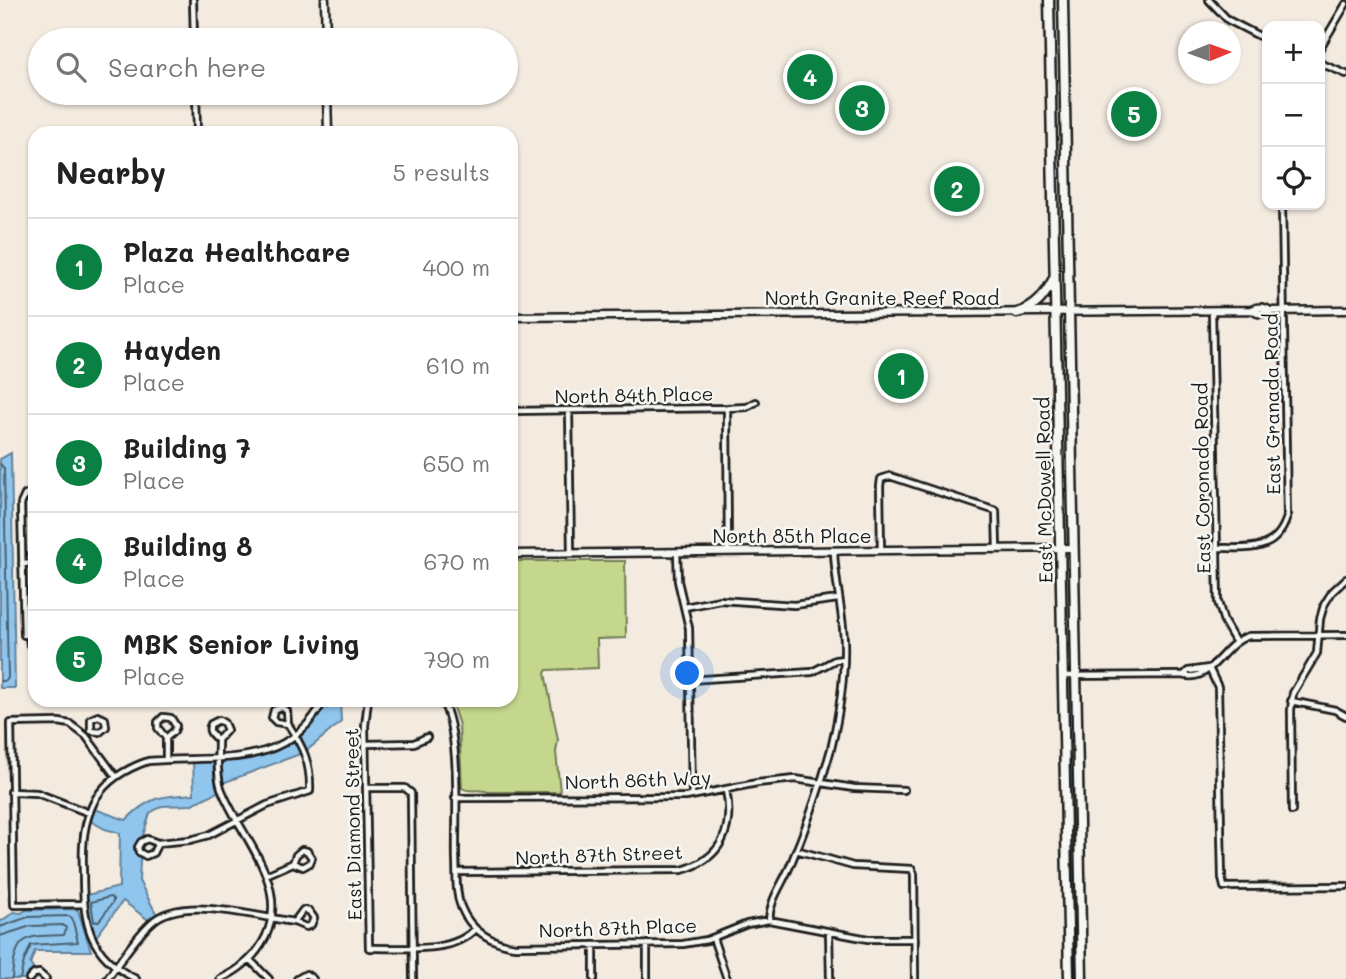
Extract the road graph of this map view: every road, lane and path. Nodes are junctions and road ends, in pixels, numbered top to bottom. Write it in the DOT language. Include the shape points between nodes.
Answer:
graph roads {
  1 [pos="193,0"];
  2 [pos="325,0"];
  3 [pos="1049,0"];
  4 [pos="1063,0"];
  5 [pos="1209,0"];
  6 [pos="1346,4"];
  7 [pos="194,28"];
  8 [pos="326,28"];
  9 [pos="1262,37"];
  10 [pos="1325,40"];
  11 [pos="1325,65"];
  12 [pos="1346,74"];
  13 [pos="196,105"];
  14 [pos="327,105"];
  15 [pos="197,126"];
  16 [pos="328,126"];
  17 [pos="1066,143"];
  18 [pos="1052,144"];
  19 [pos="1282,210"];
  20 [pos="1055,275"];
  21 [pos="1283,310"];
  22 [pos="1346,310"];
  23 [pos="1212,311"];
  24 [pos="1017,313"];
  25 [pos="1056,313"];
  26 [pos="1069,313"];
  27 [pos="518,317"];
  28 [pos="756,402"];
  29 [pos="727,408"];
  30 [pos="569,410"];
  31 [pos="518,411"];
  32 [pos="1072,465"];
  33 [pos="1059,466"];
  34 [pos="28,494"];
  35 [pos="997,548"];
  36 [pos="1061,548"];
  37 [pos="1073,548"];
  38 [pos="1217,548"];
  39 [pos="835,551"];
  40 [pos="881,551"];
  41 [pos="677,552"];
  42 [pos="728,552"];
  43 [pos="571,553"];
  44 [pos="518,554"];
  45 [pos="22,564"];
  46 [pos="28,564"];
  47 [pos="1346,579"];
  48 [pos="838,599"];
  49 [pos="685,607"];
  50 [pos="28,625"];
  51 [pos="1319,634"];
  52 [pos="1346,635"];
  53 [pos="1235,641"];
  54 [pos="844,659"];
  55 [pos="1209,668"];
  56 [pos="1063,676"];
  57 [pos="1076,676"];
  58 [pos="689,680"];
  59 [pos="1291,701"];
  60 [pos="319,707"];
  61 [pos="367,707"];
  62 [pos="445,707"];
  63 [pos="1346,716"];
  64 [pos="288,724"];
  65 [pos="91,731"];
  66 [pos="86,736"];
  67 [pos="296,736"];
  68 [pos="427,737"];
  69 [pos="166,738"];
  70 [pos="218,740"];
  71 [pos="366,744"];
  72 [pos="1078,754"];
  73 [pos="1065,755"];
  74 [pos="218,759"];
  75 [pos="166,760"];
  76 [pos="116,777"];
  77 [pos="820,782"];
  78 [pos="366,788"];
  79 [pos="726,790"];
  80 [pos="904,790"];
  81 [pos="11,792"];
  82 [pos="692,796"];
  83 [pos="455,798"];
  84 [pos="1292,811"];
  85 [pos="89,813"];
  86 [pos="238,820"];
  87 [pos="158,843"];
  88 [pos="796,850"];
  89 [pos="293,863"];
  90 [pos="457,872"];
  91 [pos="266,875"];
  92 [pos="1067,883"];
  93 [pos="1080,883"];
  94 [pos="1346,886"];
  95 [pos="83,904"];
  96 [pos="271,919"];
  97 [pos="769,920"];
  98 [pos="294,922"];
  99 [pos="475,929"];
  100 [pos="829,932"];
  101 [pos="713,938"];
  102 [pos="915,939"];
  103 [pos="647,944"];
  104 [pos="594,945"];
  105 [pos="414,947"];
  106 [pos="250,960"];
  107 [pos="115,967"];
  108 [pos="29,979"];
  109 [pos="46,979"];
  110 [pos="107,979"];
  111 [pos="136,979"];
  112 [pos="220,979"];
  113 [pos="269,979"];
  114 [pos="297,979"];
  115 [pos="313,979"];
  116 [pos="413,979"];
  117 [pos="594,979"];
  118 [pos="647,979"];
  119 [pos="727,979"];
  120 [pos="830,979"];
  121 [pos="915,979"];
  122 [pos="1069,979"];
  123 [pos="1083,979"];
  1 -- 7 [label="street"];
  2 -- 8 [label="street"];
  3 -- 18 [label="main road, East McDowell Road"];
  4 -- 17 [label="main road, East McDowell Road"];
  5 -- 9 [label="street" via="1228,20"];
  6 -- 10 [label="street"];
  11 -- 12 [label="street"];
  13 -- 15 [label="street"];
  14 -- 16 [label="street"];
  17 -- 18 [label="main road"];
  17 -- 26 [label="main road, East McDowell Road"];
  18 -- 20 [label="main road, East McDowell Road"];
  19 -- 21 [label="street, East Granada Road"];
  20 -- 24 [label="main road" via="1039,301"];
  20 -- 25 [label="main road, East McDowell Road"];
  21 -- 22 [label="street, North Granite Reef Road"];
  21 -- 23 [label="street, North Granite Reef Road"];
  21 -- 38 [label="street, East Granada Road" via="1287,517 1281,532 1266,544"];
  23 -- 26 [label="street, North Granite Reef Road"];
  23 -- 38 [label="street, East Coronado Road"];
  24 -- 25 [label="street, North Granite Reef Road"];
  24 -- 27 [label="street, North Granite Reef Road"];
  25 -- 26 [label="street, North Granite Reef Road"];
  25 -- 33 [label="main road, East McDowell Road"];
  26 -- 32 [label="main road, East McDowell Road"];
  28 -- 29 [label="street, North 84th Place"];
  29 -- 30 [label="street, North 84th Place"];
  29 -- 42 [label="street"];
  30 -- 31 [label="street, North 84th Place"];
  30 -- 43 [label="street"];
  32 -- 33 [label="main road"];
  32 -- 37 [label="main road, East McDowell Road"];
  33 -- 36 [label="main road, East McDowell Road"];
  34 -- 45 [label="street" via="21,504"];
  35 -- 36 [label="street, North 85th Place"];
  35 -- 40 [label="street, North 85th Place"];
  35 -- 40 [label="street" via="996,511 890,476 881,479"];
  36 -- 37 [label="street, North 85th Place"];
  36 -- 56 [label="main road, East McDowell Road"];
  37 -- 57 [label="main road, East McDowell Road"];
  38 -- 53 [label="street, East Coronado Road" via="1218,602"];
  39 -- 40 [label="street, North 85th Place"];
  39 -- 42 [label="street, North 85th Place"];
  39 -- 48 [label="street"];
  41 -- 42 [label="street, North 85th Place"];
  41 -- 43 [label="street, North 85th Place"];
  41 -- 49 [label="street"];
  43 -- 44 [label="street, North 85th Place"];
  45 -- 46 [label="street"];
  45 -- 50 [label="street"];
  47 -- 51 [label="street" via="1324,605"];
  48 -- 49 [label="street" via="794,605 720,600"];
  48 -- 54 [label="street"];
  49 -- 58 [label="street"];
  51 -- 52 [label="street"];
  51 -- 53 [label="street" via="1255,635"];
  51 -- 59 [label="street" via="1317,653"];
  53 -- 55 [label="street"];
  54 -- 58 [label="street" via="812,673"];
  54 -- 77 [label="street" via="833,738"];
  55 -- 57 [label="street" via="1202,675 1189,677"];
  55 -- 94 [label="street" via="1218,687 1224,887"];
  56 -- 57 [label="street"];
  56 -- 73 [label="main road, East McDowell Road"];
  57 -- 72 [label="main road, East McDowell Road"];
  58 -- 82 [label="street"];
  59 -- 63 [label="street"];
  59 -- 84 [label="street"];
  60 -- 67 [label="street"];
  61 -- 71 [label="street, East Diamond Street"];
  62 -- 83 [label="street" via="454,741"];
  64 -- 64 [label="street" via="287,711 276,708 274,720"];
  64 -- 67 [label="street"];
  65 -- 66 [label="street"];
  66 -- 76 [label="street"];
  66 -- 81 [label="street" via="59,722 11,723"];
  67 -- 74 [label="street" via="264,752"];
  67 -- 86 [label="street" via="309,765 310,791"];
  68 -- 71 [label="street" via="414,743"];
  69 -- 69 [label="street" via="176,726 166,717 157,725"];
  69 -- 75 [label="street"];
  70 -- 70 [label="street" via="227,730 219,720 209,729"];
  70 -- 74 [label="street"];
  71 -- 78 [label="street, East Diamond Street"];
  72 -- 73 [label="main road"];
  72 -- 93 [label="main road, East McDowell Road"];
  73 -- 92 [label="main road, East McDowell Road"];
  74 -- 75 [label="street"];
  74 -- 86 [label="street" via="220,786"];
  75 -- 76 [label="street" via="148,761"];
  76 -- 85 [label="street"];
  77 -- 79 [label="street, North 86th Way" via="779,780"];
  77 -- 80 [label="street, North 86th Way"];
  77 -- 88 [label="street"];
  78 -- 105 [label="street" via="408,789 411,793"];
  78 -- 105 [label="street, East Diamond Street" via="369,948"];
  79 -- 82 [label="street, North 86th Way"];
  79 -- 90 [label="street, North 87th Street" via="729,819 723,840 707,859 682,870"];
  81 -- 85 [label="street" via="37,793"];
  81 -- 95 [label="street" via="14,905"];
  82 -- 83 [label="street, North 86th Way"];
  83 -- 90 [label="street"];
  85 -- 95 [label="street" via="82,840"];
  86 -- 87 [label="street" via="198,838"];
  86 -- 91 [label="street"];
  87 -- 87 [label="street" via="143,840 139,851 149,856"];
  88 -- 97 [label="street" via="771,902"];
  88 -- 102 [label="street" via="853,866 912,869"];
  89 -- 89 [label="street" via="306,867 311,855 299,851"];
  89 -- 91 [label="street"];
  90 -- 99 [label="street" via="461,906"];
  91 -- 96 [label="street" via="272,895"];
  92 -- 93 [label="main road"];
  92 -- 122 [label="main road, East McDowell Road"];
  93 -- 123 [label="main road, East McDowell Road"];
  95 -- 107 [label="street" via="91,936"];
  96 -- 98 [label="street"];
  96 -- 106 [label="street"];
  96 -- 107 [label="street" via="220,910 174,910 151,922"];
  97 -- 100 [label="street, North 87th Place"];
  97 -- 101 [label="street, North 87th Place"];
  98 -- 98 [label="street" via="306,927 314,918 303,911"];
  99 -- 104 [label="street, North 87th Place" via="507,944"];
  99 -- 105 [label="street" via="456,943"];
  100 -- 102 [label="street, North 87th Place" via="877,940"];
  100 -- 120 [label="street"];
  101 -- 103 [label="street, North 87th Place"];
  101 -- 119 [label="street"];
  102 -- 121 [label="street"];
  103 -- 104 [label="street, North 87th Place"];
  103 -- 118 [label="street"];
  104 -- 117 [label="street"];
  105 -- 116 [label="street"];
  106 -- 112 [label="street"];
  106 -- 113 [label="street"];
  107 -- 110 [label="street"];
  107 -- 111 [label="street"];
  108 -- 109 [label="street" via="39,973"];
  114 -- 115 [label="street" via="306,974"];
}
